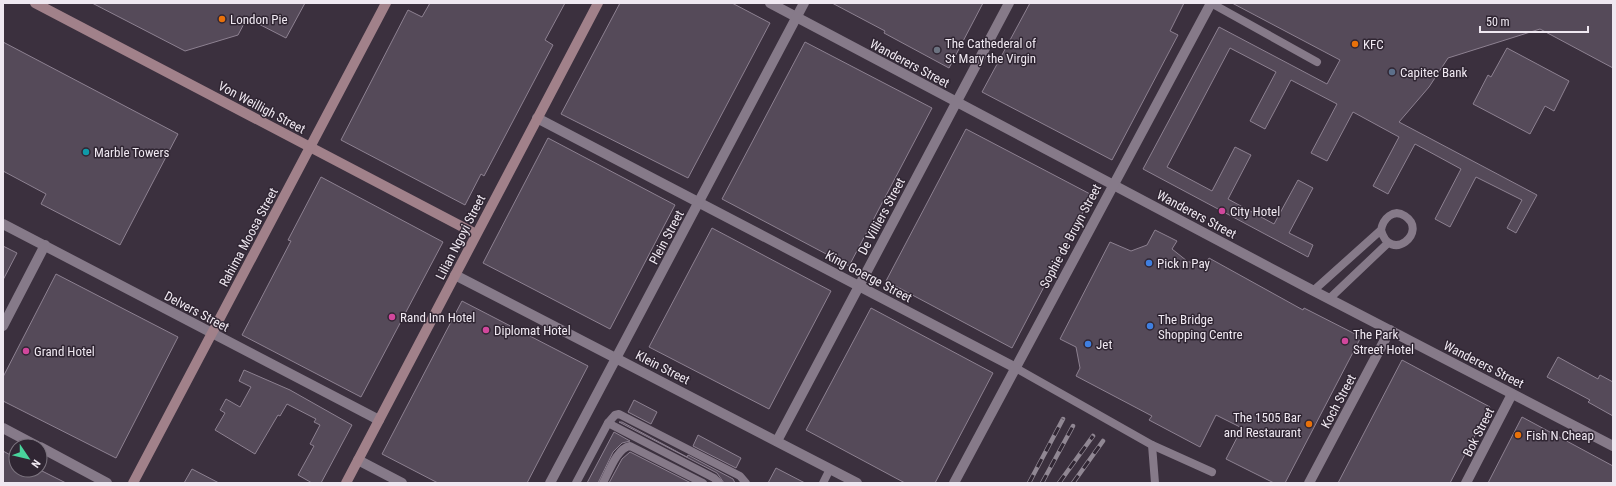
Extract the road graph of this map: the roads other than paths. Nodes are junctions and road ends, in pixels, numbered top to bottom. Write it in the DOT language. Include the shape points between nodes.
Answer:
graph roads {
  1 [pos="35,3"];
  2 [pos="386,3"];
  3 [pos="598,3"];
  4 [pos="770,3"];
  5 [pos="804,3"];
  6 [pos="1009,3"];
  7 [pos="1211,3"];
  8 [pos="797,17"];
  9 [pos="1317,62"];
  10 [pos="956,103"];
  11 [pos="538,118"];
  12 [pos="310,147"];
  13 [pos="1113,184"];
  14 [pos="699,202"];
  15 [pos="3,224"];
  16 [pos="1381,230"];
  17 [pos="476,234"];
  18 [pos="1388,242"];
  19 [pos="45,245"];
  20 [pos="455,275"];
  21 [pos="859,286"];
  22 [pos="1312,290"];
  23 [pos="1329,299"];
  24 [pos="3,326"];
  25 [pos="1390,330"];
  26 [pos="212,333"];
  27 [pos="616,358"];
  28 [pos="1014,367"];
  29 [pos="1512,394"];
  30 [pos="379,420"];
  31 [pos="608,423"];
  32 [pos="3,428"];
  33 [pos="22,438"];
  34 [pos="777,441"];
  35 [pos="1150,444"];
  36 [pos="1613,446"];
  37 [pos="48,452"];
  38 [pos="358,460"];
  39 [pos="830,469"];
  40 [pos="1212,472"];
  41 [pos="107,483"];
  42 [pos="133,483"];
  43 [pos="346,483"];
  44 [pos="402,483"];
  45 [pos="550,483"];
  46 [pos="576,483"];
  47 [pos="604,483"];
  48 [pos="703,483"];
  49 [pos="719,483"];
  50 [pos="746,483"];
  51 [pos="823,483"];
  52 [pos="857,483"];
  53 [pos="954,483"];
  54 [pos="1155,483"];
  55 [pos="1309,483"];
  56 [pos="1466,483"];
  1 -- 12 [label="street, Von Weilligh Street"];
  2 -- 12 [label="street, Rahima Moosa Street"];
  3 -- 11 [label="street, Lilian Ngoyi Street"];
  4 -- 8 [label="street, Wanderers Street"];
  5 -- 8 [label="street, Plein Street"];
  6 -- 10 [label="street, De Villiers Street"];
  7 -- 9 [label="lane"];
  7 -- 13 [label="street, Sophie de Bruyn Street"];
  8 -- 10 [label="street, Wanderers Street"];
  8 -- 14 [label="street, Plein Street"];
  10 -- 13 [label="street, Wanderers Street"];
  10 -- 21 [label="street, De Villiers Street"];
  11 -- 14 [label="street, King Goerge Street"];
  11 -- 17 [label="street, Lilian Ngoyi Street"];
  12 -- 17 [label="street, Von Weilligh Street"];
  12 -- 26 [label="street, Rahima Moosa Street"];
  13 -- 22 [label="street, Wanderers Street"];
  13 -- 28 [label="street, Sophie de Bruyn Street"];
  14 -- 21 [label="street, King Goerge Street"];
  14 -- 27 [label="street, Plein Street"];
  15 -- 19 [label="street, Delvers Street"];
  16 -- 18 [label="lane"];
  16 -- 18 [label="lane" via="1382,222 1387,216 1394,213 1408,218 1412,225 1409,239 1403,244"];
  16 -- 22 [label="lane"];
  17 -- 20 [label="street, Lilian Ngoyi Street"];
  18 -- 23 [label="lane"];
  19 -- 24 [label="street"];
  19 -- 26 [label="street, Delvers Street"];
  20 -- 27 [label="street, Klein Street"];
  20 -- 30 [label="street, Lilian Ngoyi Street"];
  21 -- 28 [label="street, King Goerge Street"];
  21 -- 34 [label="street, De Villiers Street"];
  22 -- 23 [label="street, Wanderers Street"];
  23 -- 25 [label="street, Wanderers Street"];
  25 -- 29 [label="street, Wanderers Street"];
  25 -- 55 [label="street, Koch Street"];
  26 -- 30 [label="street, Delvers Street"];
  26 -- 42 [label="street, Rahima Moosa Street"];
  27 -- 34 [label="street, Klein Street"];
  27 -- 45 [label="street, Plein Street"];
  28 -- 35 [label="lane, King Goerge Street"];
  28 -- 53 [label="street, Sophie de Bruyn Street"];
  29 -- 36 [label="street, Wanderers Street"];
  29 -- 56 [label="street, Bok Street"];
  30 -- 38 [label="street, Lilian Ngoyi Street"];
  31 -- 46 [label="lane"];
  31 -- 49 [label="lane" via="714,478"];
  31 -- 50 [label="lane" via="615,415 622,415 740,476"];
  32 -- 33 [label="street"];
  34 -- 39 [label="street, Klein Street"];
  35 -- 40 [label="lane, King Goerge Street"];
  35 -- 54 [label="lane"];
  37 -- 41 [label="street"];
  38 -- 43 [label="street, Lilian Ngoyi Street"];
  38 -- 44 [label="street"];
  39 -- 51 [label="lane"];
  39 -- 52 [label="street, Klein Street"];
  47 -- 48 [label="lane" via="620,453 628,446"];
}
